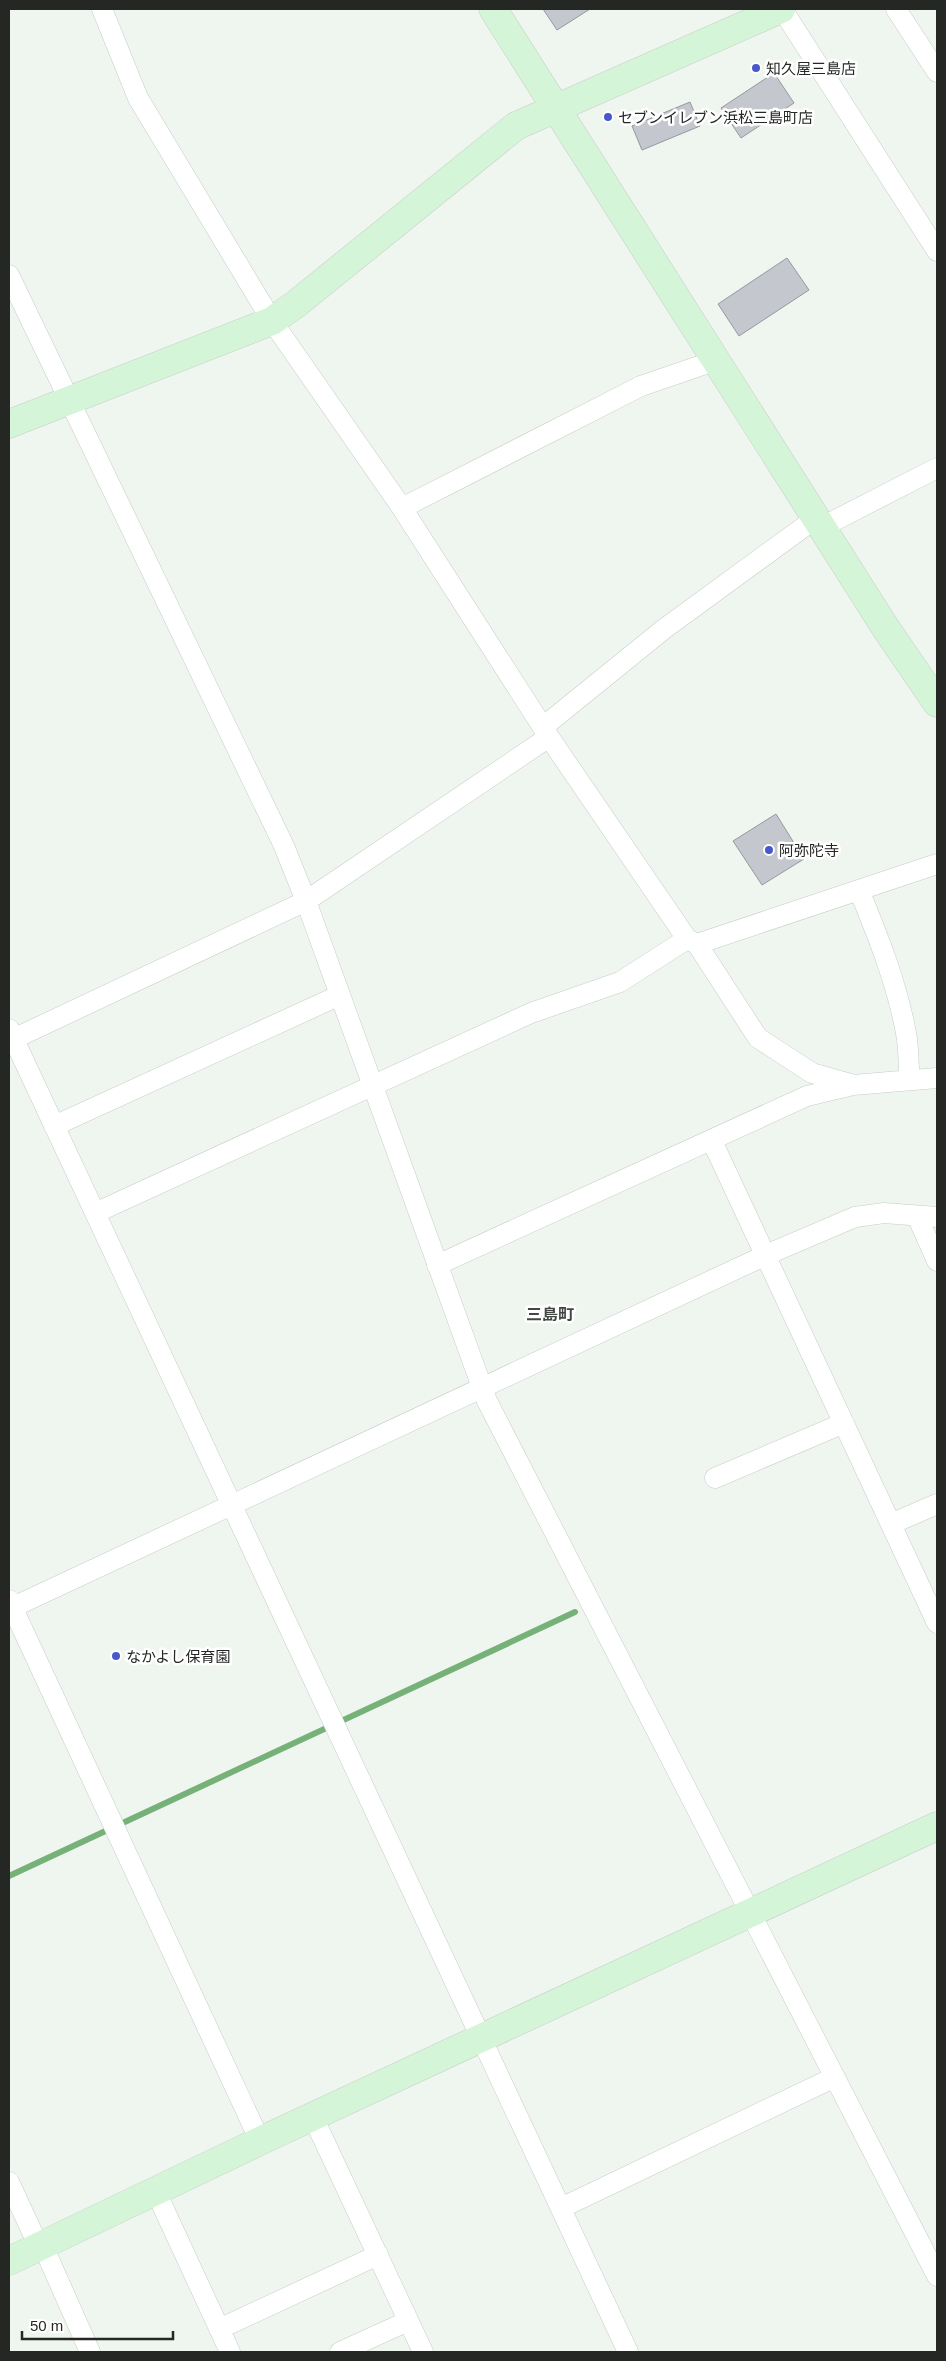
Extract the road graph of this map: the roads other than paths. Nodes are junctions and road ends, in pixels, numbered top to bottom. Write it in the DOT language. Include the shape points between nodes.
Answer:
graph roads {
  1 [pos="102,9"];
  2 [pos="493,9"];
  3 [pos="782,9"];
  4 [pos="896,9"];
  5 [pos="937,72"];
  6 [pos="558,108"];
  7 [pos="937,251"];
  8 [pos="9,275"];
  9 [pos="272,321"];
  10 [pos="717,360"];
  11 [pos="69,400"];
  12 [pos="9,424"];
  13 [pos="937,468"];
  14 [pos="402,508"];
  15 [pos="819,523"];
  16 [pos="937,703"];
  17 [pos="546,732"];
  18 [pos="937,864"];
  19 [pos="859,890"];
  20 [pos="306,901"];
  21 [pos="692,942"];
  22 [pos="340,995"];
  23 [pos="10,1036"];
  24 [pos="937,1078"];
  25 [pos="910,1080"];
  26 [pos="853,1084"];
  27 [pos="373,1086"];
  28 [pos="54,1126"];
  29 [pos="712,1141"];
  30 [pos="95,1213"];
  31 [pos="917,1216"];
  32 [pos="937,1217"];
  33 [pos="766,1255"];
  34 [pos="937,1261"];
  35 [pos="437,1266"];
  36 [pos="482,1388"];
  37 [pos="844,1424"];
  38 [pos="715,1478"];
  39 [pos="232,1504"];
  40 [pos="937,1504"];
  41 [pos="891,1524"];
  42 [pos="10,1605"];
  43 [pos="937,1623"];
  44 [pos="937,1826"];
  45 [pos="750,1913"];
  46 [pos="482,2038"];
  47 [pos="835,2077"];
  48 [pos="313,2116"];
  49 [pos="260,2141"];
  50 [pos="9,2182"];
  51 [pos="156,2192"];
  52 [pos="561,2208"];
  53 [pos="41,2246"];
  54 [pos="378,2256"];
  55 [pos="9,2261"];
  56 [pos="937,2276"];
  57 [pos="408,2321"];
  58 [pos="219,2329"];
  59 [pos="90,2352"];
  60 [pos="230,2352"];
  61 [pos="340,2352"];
  62 [pos="423,2352"];
  63 [pos="628,2352"];
  1 -- 9 [label="street" via="138,98"];
  2 -- 6 [label="street"];
  3 -- 6 [label="street"];
  3 -- 7 [label="street"];
  4 -- 5 [label="street"];
  6 -- 9 [label="street" via="516,126"];
  6 -- 10 [label="street"];
  8 -- 11 [label="street"];
  9 -- 11 [label="street"];
  9 -- 14 [label="street"];
  10 -- 14 [label="street" via="641,386"];
  10 -- 15 [label="street"];
  11 -- 12 [label="street"];
  11 -- 20 [label="street" via="284,846"];
  13 -- 15 [label="street"];
  14 -- 17 [label="street"];
  15 -- 16 [label="street"];
  15 -- 17 [label="street" via="664,629"];
  17 -- 20 [label="street"];
  17 -- 21 [label="street"];
  18 -- 19 [label="street"];
  19 -- 21 [label="street"];
  19 -- 25 [label="street" via="898,1004 906,1034"];
  20 -- 22 [label="street"];
  20 -- 23 [label="street"];
  21 -- 26 [label="street" via="758,1038 812,1073"];
  21 -- 27 [label="street" via="620,982 531,1013"];
  22 -- 27 [label="street"];
  22 -- 28 [label="street"];
  23 -- 28 [label="street"];
  24 -- 25 [label="street"];
  25 -- 26 [label="street"];
  26 -- 29 [label="street" via="807,1096"];
  27 -- 30 [label="street"];
  27 -- 35 [label="street"];
  28 -- 30 [label="street"];
  29 -- 33 [label="street"];
  29 -- 35 [label="street"];
  30 -- 39 [label="street"];
  31 -- 32 [label="street"];
  31 -- 33 [label="street" via="884,1213 855,1217"];
  31 -- 34 [label="street"];
  33 -- 36 [label="street"];
  33 -- 37 [label="street"];
  35 -- 36 [label="street"];
  36 -- 39 [label="street"];
  36 -- 45 [label="street"];
  37 -- 38 [label="street"];
  37 -- 41 [label="street"];
  39 -- 42 [label="street"];
  39 -- 46 [label="street"];
  40 -- 41 [label="street"];
  41 -- 43 [label="street"];
  42 -- 49 [label="street"];
  44 -- 45 [label="street"];
  45 -- 46 [label="street"];
  45 -- 47 [label="street"];
  46 -- 48 [label="street"];
  46 -- 52 [label="street"];
  47 -- 52 [label="street"];
  47 -- 56 [label="street"];
  48 -- 49 [label="street"];
  48 -- 54 [label="street"];
  49 -- 51 [label="street"];
  50 -- 53 [label="street"];
  51 -- 53 [label="street"];
  51 -- 58 [label="street"];
  52 -- 63 [label="street"];
  53 -- 55 [label="street"];
  53 -- 59 [label="street"];
  54 -- 57 [label="street"];
  54 -- 58 [label="street"];
  57 -- 61 [label="street"];
  57 -- 62 [label="street"];
  58 -- 60 [label="street"];
}
